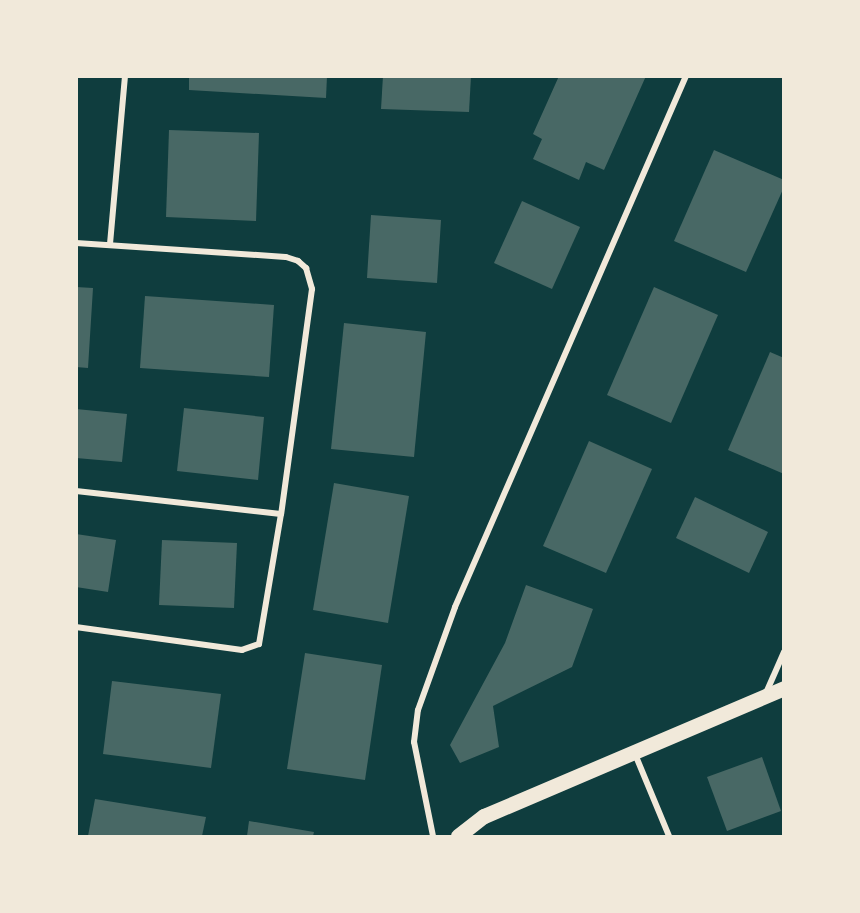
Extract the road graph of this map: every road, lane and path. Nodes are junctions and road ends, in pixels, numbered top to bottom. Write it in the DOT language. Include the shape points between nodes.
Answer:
graph roads {
  1 [pos="125,76"];
  2 [pos="686,76"];
  3 [pos="76,243"];
  4 [pos="110,244"];
  5 [pos="76,491"];
  6 [pos="281,514"];
  7 [pos="76,627"];
  8 [pos="783,652"];
  9 [pos="783,688"];
  10 [pos="765,696"];
  11 [pos="634,752"];
  12 [pos="433,837"];
  13 [pos="458,837"];
  14 [pos="669,837"];
  1 -- 4 [label="street"];
  2 -- 12 [label="street" via="455,607 418,710 414,742"];
  3 -- 4 [label="street"];
  4 -- 6 [label="street" via="286,257 306,268 312,289"];
  5 -- 6 [label="street"];
  6 -- 7 [label="street" via="261,639 254,647 243,650"];
  8 -- 10 [label="street"];
  9 -- 10 [label="main road"];
  10 -- 11 [label="main road"];
  11 -- 13 [label="main road" via="484,816"];
  11 -- 14 [label="street"];
}
